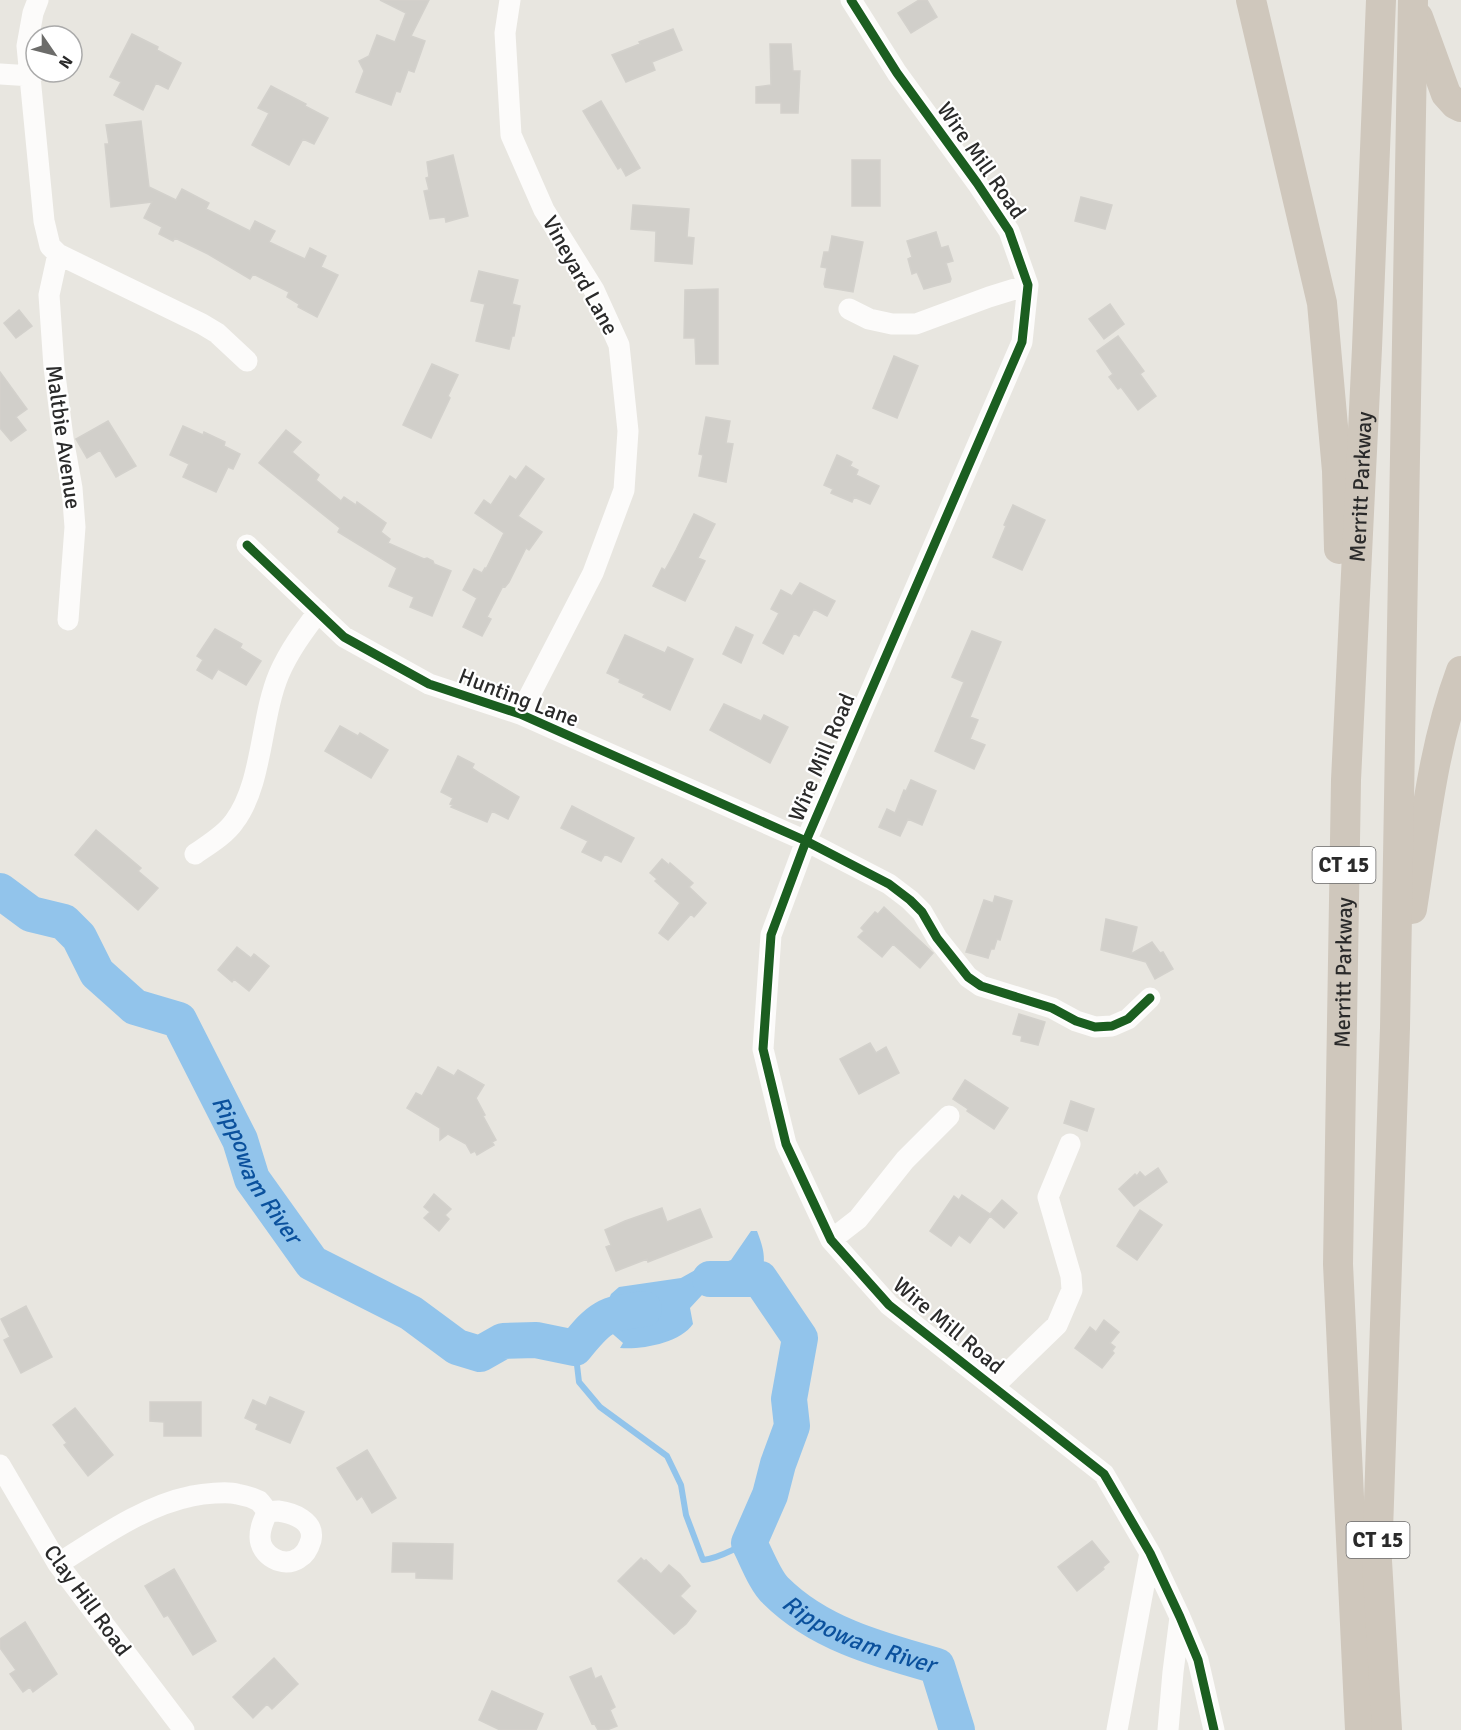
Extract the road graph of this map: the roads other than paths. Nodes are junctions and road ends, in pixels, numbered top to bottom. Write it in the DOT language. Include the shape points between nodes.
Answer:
graph roads {
  1 [pos="38,0"];
  2 [pos="510,0"];
  3 [pos="851,0"];
  4 [pos="1251,0"];
  5 [pos="1381,0"];
  6 [pos="1413,1"];
  7 [pos="31,24"];
  8 [pos="0,74"];
  9 [pos="24,76"];
  10 [pos="33,84"];
  11 [pos="1461,107"];
  12 [pos="58,254"];
  13 [pos="1028,285"];
  14 [pos="849,309"];
  15 [pos="247,361"];
  16 [pos="247,545"];
  17 [pos="318,612"];
  18 [pos="68,620"];
  19 [pos="1461,671"];
  20 [pos="520,714"];
  21 [pos="1346,780"];
  22 [pos="806,841"];
  23 [pos="195,854"];
  24 [pos="1150,998"];
  25 [pos="1395,1028"];
  26 [pos="949,1116"];
  27 [pos="1070,1144"];
  28 [pos="831,1240"];
  29 [pos="993,1387"];
  30 [pos="0,1464"];
  31 [pos="268,1511"];
  32 [pos="1150,1553"];
  33 [pos="58,1564"];
  34 [pos="1180,1617"];
  35 [pos="184,1730"];
  36 [pos="1117,1730"];
  37 [pos="1168,1730"];
  38 [pos="1214,1730"];
  39 [pos="1360,1730"];
  40 [pos="1387,1730"];
  1 -- 7 [label="street"];
  2 -- 20 [label="street, Vineyard Lane" via="505,33 511,135 544,210 594,290 619,345 628,431 624,490 593,573"];
  3 -- 13 [label="street, Wire Mill Road" via="897,73 1009,231"];
  4 -- 21 [label="highway" via="1322,303 1337,471"];
  5 -- 21 [label="highway, Merritt Parkway / CT 15"];
  6 -- 11 [label="highway" via="1446,94"];
  6 -- 25 [label="highway, Merritt Parkway / CT 15"];
  8 -- 9 [label="street"];
  10 -- 12 [label="street" via="44,221 50,246"];
  12 -- 15 [label="street" via="202,324"];
  12 -- 18 [label="street, Maltbie Avenue" via="49,295 54,367 75,527"];
  13 -- 14 [label="street" via="915,324 869,319"];
  13 -- 22 [label="street, Wire Mill Road" via="1022,342"];
  16 -- 17 [label="street, Hunting Lane"];
  17 -- 20 [label="street, Hunting Lane" via="344,637 429,684"];
  17 -- 23 [label="street" via="279,675 242,809 233,824"];
  19 -- 25 [label="highway" via="1430,780"];
  20 -- 22 [label="street, Hunting Lane"];
  21 -- 39 [label="highway, Merritt Parkway / CT 15" via="1338,1264"];
  22 -- 24 [label="street, Hunting Lane" via="889,884 910,900 968,977 981,986 1052,1008 1095,1027 1112,1026 1128,1018"];
  22 -- 28 [label="street, Wire Mill Road" via="771,935 763,1049 786,1144"];
  25 -- 40 [label="highway, Merritt Parkway / CT 15" via="1377,1562"];
  26 -- 28 [label="street" via="905,1160 858,1219"];
  27 -- 29 [label="street" via="1048,1197 1072,1290 1057,1325"];
  28 -- 29 [label="street, Wire Mill Road" via="889,1305"];
  29 -- 32 [label="street, Wire Mill Road" via="1104,1474"];
  30 -- 33 [label="street, Clay Hill Road"];
  31 -- 33 [label="street" via="258,1501 235,1493 192,1496 116,1528"];
  32 -- 34 [label="street, Wire Mill Road"];
  32 -- 36 [label="street"];
  33 -- 35 [label="street, Clay Hill Road"];
  34 -- 37 [label="street"];
  34 -- 38 [label="street, Wire Mill Road" via="1198,1660"];
}
